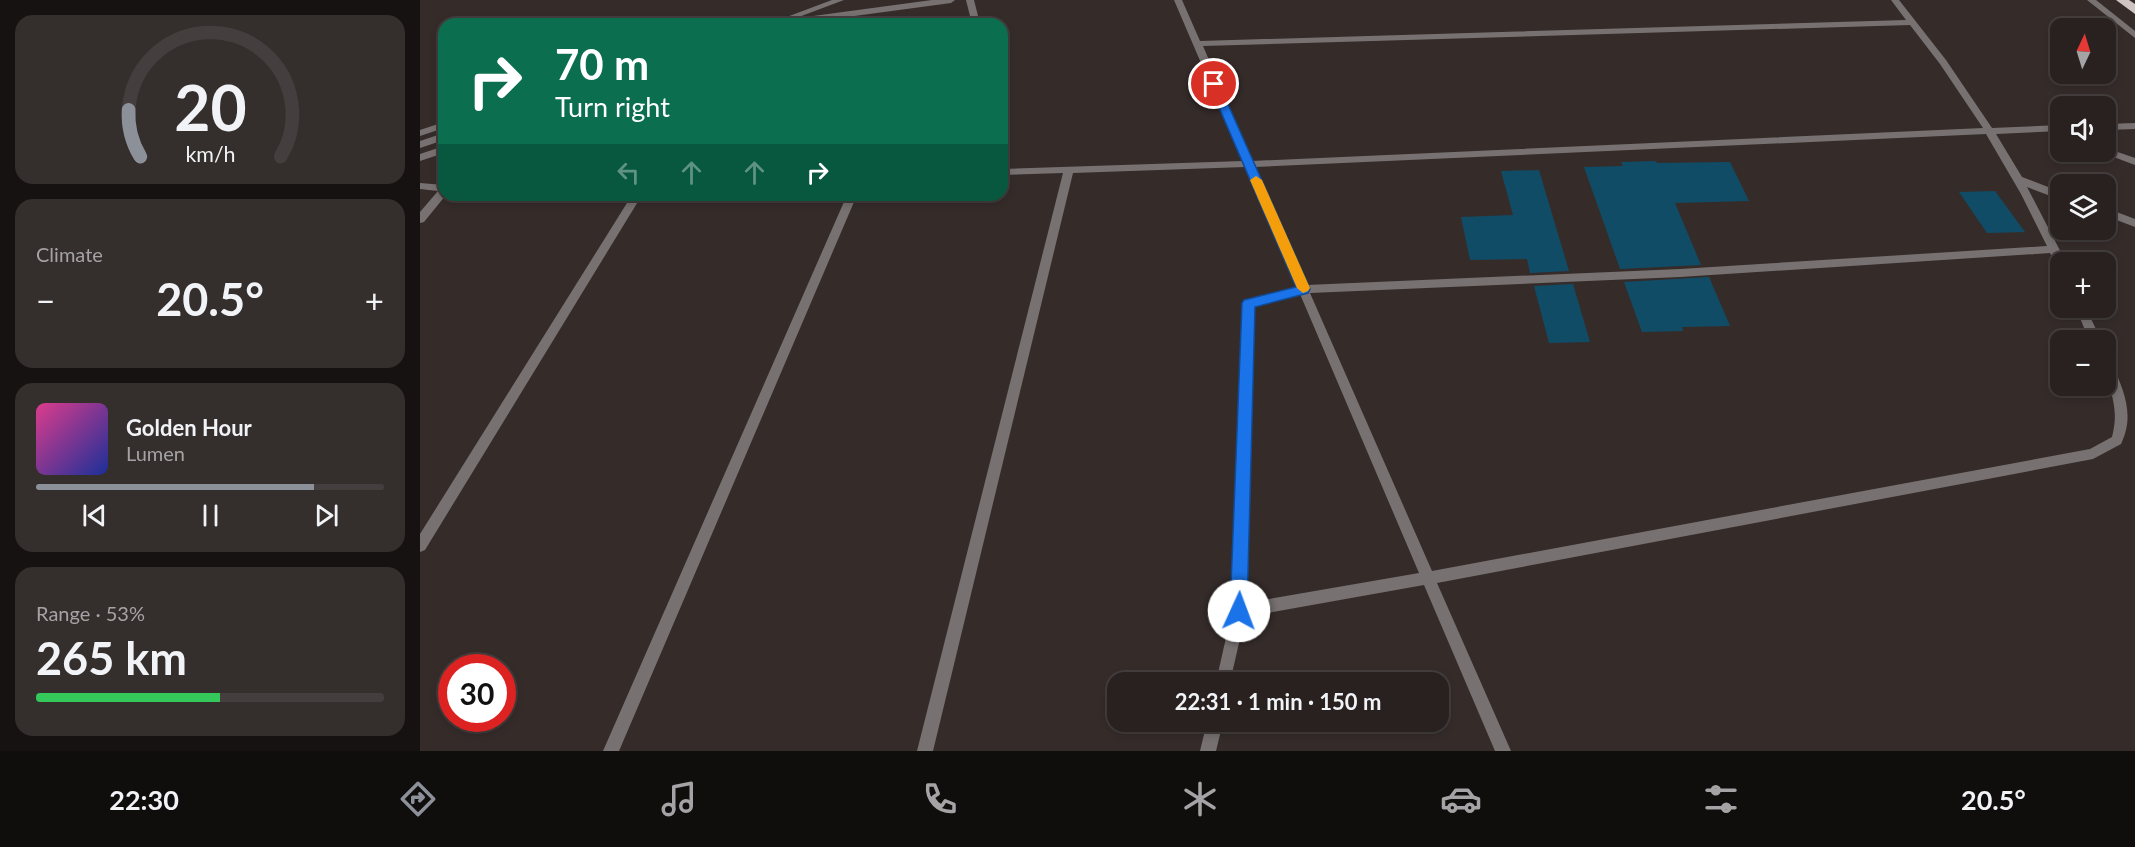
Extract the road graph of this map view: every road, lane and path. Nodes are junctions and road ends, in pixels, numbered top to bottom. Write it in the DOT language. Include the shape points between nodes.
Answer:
graph roads {
  1 [pos="840,0"];
  2 [pos="951,0"];
  3 [pos="969,0"];
  4 [pos="1178,0"];
  5 [pos="1895,0"];
  6 [pos="2091,0"];
  7 [pos="2122,0"];
  8 [pos="2135,10"];
  9 [pos="790,18"];
  10 [pos="845,18"];
  11 [pos="974,18"];
  12 [pos="1913,22"];
  13 [pos="2135,35"];
  14 [pos="1197,44"];
  15 [pos="2116,126"];
  16 [pos="2135,126"];
  17 [pos="438,127"];
  18 [pos="2044,128"];
  19 [pos="2050,128"];
  20 [pos="1989,130"];
  21 [pos="2050,130"];
  22 [pos="420,133"];
  23 [pos="438,138"];
  24 [pos="420,145"];
  25 [pos="438,151"];
  26 [pos="2116,155"];
  27 [pos="420,158"];
  28 [pos="2135,162"];
  29 [pos="1249,164"];
  30 [pos="1069,170"];
  31 [pos="1008,172"];
  32 [pos="2019,180"];
  33 [pos="420,186"];
  34 [pos="438,188"];
  35 [pos="2050,192"];
  36 [pos="438,196"];
  37 [pos="633,201"];
  38 [pos="849,201"];
  39 [pos="2116,216"];
  40 [pos="420,219"];
  41 [pos="2135,223"];
  42 [pos="2054,249"];
  43 [pos="2055,252"];
  44 [pos="1304,289"];
  45 [pos="2116,387"];
  46 [pos="420,546"];
  47 [pos="1429,579"];
  48 [pos="1239,611"];
  49 [pos="1225,672"];
  50 [pos="1213,732"];
  51 [pos="611,751"];
  52 [pos="925,751"];
  53 [pos="1208,751"];
  54 [pos="1503,751"];
  1 -- 9 [label="street"];
  2 -- 10 [label="street"];
  3 -- 11 [label="street"];
  4 -- 14 [label="street"];
  5 -- 12 [label="street"];
  6 -- 13 [label="street"];
  7 -- 8 [label="highway"];
  12 -- 14 [label="street"];
  12 -- 20 [label="street"];
  14 -- 29 [label="street"];
  15 -- 16 [label="street"];
  17 -- 22 [label="street"];
  18 -- 19 [label="street"];
  18 -- 20 [label="street"];
  18 -- 21 [label="street"];
  20 -- 29 [label="street"];
  20 -- 32 [label="street"];
  23 -- 24 [label="street"];
  25 -- 27 [label="street"];
  26 -- 28 [label="street"];
  29 -- 30 [label="street"];
  29 -- 44 [label="street"];
  30 -- 31 [label="street"];
  30 -- 52 [label="street"];
  32 -- 35 [label="street"];
  32 -- 42 [label="street"];
  33 -- 34 [label="street"];
  36 -- 40 [label="street"];
  37 -- 46 [label="street"];
  38 -- 51 [label="street"];
  39 -- 41 [label="street"];
  42 -- 43 [label="street"];
  42 -- 44 [label="street" via="1680,273"];
  44 -- 47 [label="street"];
  44 -- 48 [label="street" via="1249,303"];
  45 -- 47 [label="street" via="2124,418 2117,440 2093,454"];
  47 -- 48 [label="street"];
  47 -- 54 [label="street"];
  48 -- 49 [label="street"];
  50 -- 53 [label="street"];
}
